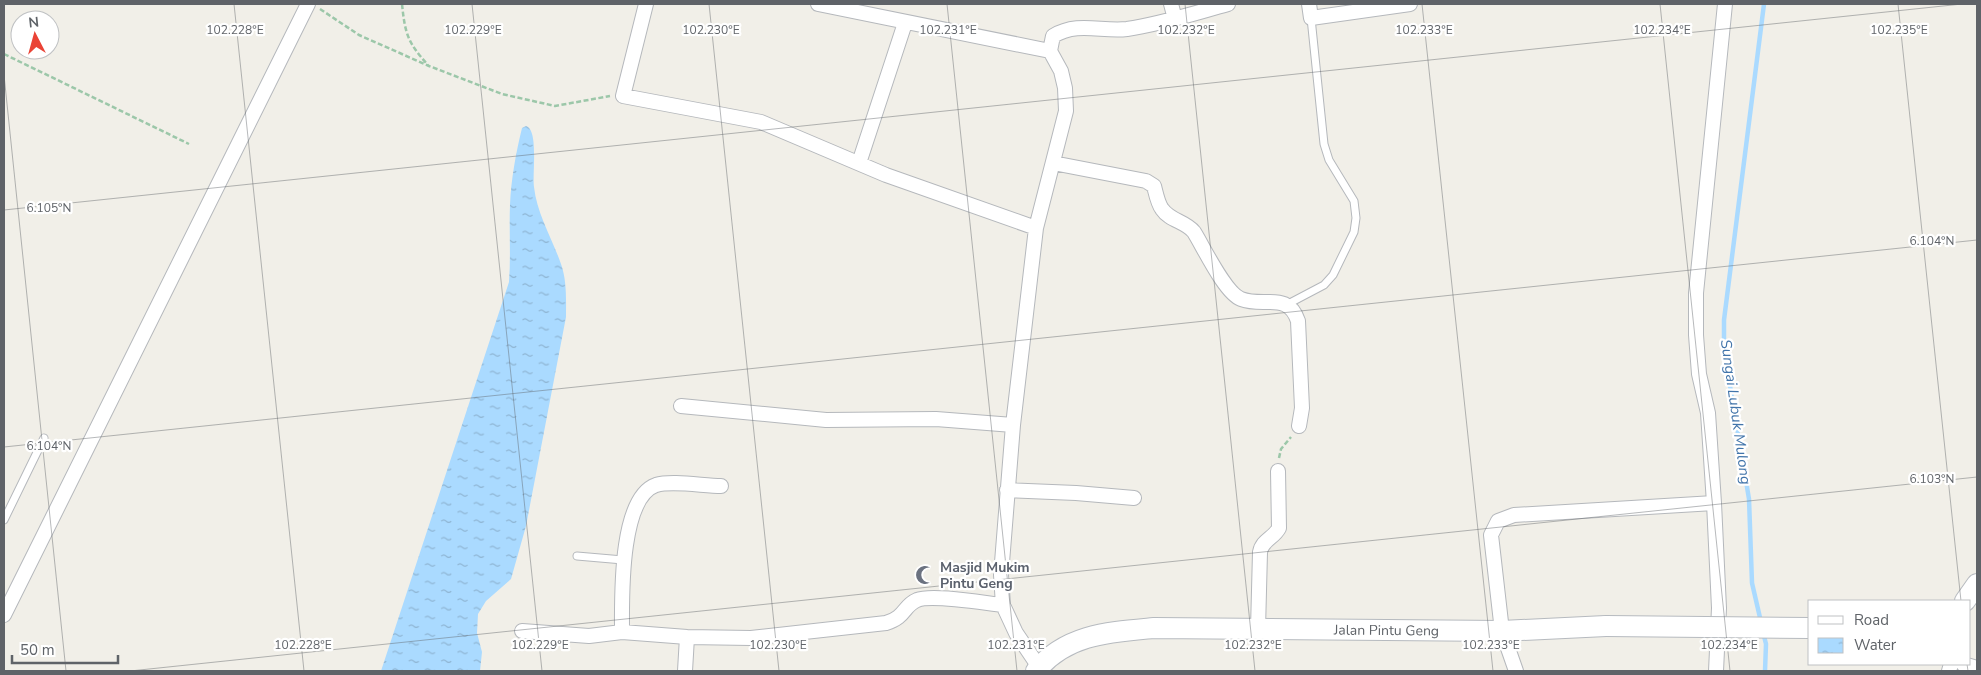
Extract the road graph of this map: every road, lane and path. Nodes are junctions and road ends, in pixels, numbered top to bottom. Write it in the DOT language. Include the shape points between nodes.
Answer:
graph roads {
  1 [pos="310,4"];
  2 [pos="402,4"];
  3 [pos="646,4"];
  4 [pos="818,4"];
  5 [pos="1172,4"];
  6 [pos="1228,4"];
  7 [pos="1410,4"];
  8 [pos="1725,4"];
  9 [pos="1310,11"];
  10 [pos="1175,19"];
  11 [pos="905,23"];
  12 [pos="1050,51"];
  13 [pos="4,54"];
  14 [pos="429,66"];
  15 [pos="624,96"];
  16 [pos="189,144"];
  17 [pos="860,163"];
  18 [pos="1053,163"];
  19 [pos="1036,228"];
  20 [pos="1286,305"];
  21 [pos="681,406"];
  22 [pos="1013,426"];
  23 [pos="1299,426"];
  24 [pos="44,438"];
  25 [pos="1278,471"];
  26 [pos="721,486"];
  27 [pos="1007,490"];
  28 [pos="1134,498"];
  29 [pos="1714,503"];
  30 [pos="4,520"];
  31 [pos="577,556"];
  32 [pos="622,560"];
  33 [pos="1977,584"];
  34 [pos="1966,600"];
  35 [pos="1003,605"];
  36 [pos="4,615"];
  37 [pos="1808,628"];
  38 [pos="1258,629"];
  39 [pos="522,631"];
  40 [pos="1502,631"];
  41 [pos="622,632"];
  42 [pos="687,637"];
  43 [pos="1038,669"];
  44 [pos="685,671"];
  45 [pos="1516,671"];
  46 [pos="1716,671"];
  1 -- 14 [label="path" via="359,35"];
  1 -- 36 [label="street"];
  2 -- 14 [label="path" via="404,25 412,47"];
  3 -- 15 [label="street"];
  4 -- 11 [label="street"];
  5 -- 10 [label="street"];
  6 -- 10 [label="street"];
  7 -- 9 [label="street"];
  8 -- 29 [label="street" via="1696,293 1699,374 1708,413"];
  9 -- 20 [label="lane" via="1324,144 1354,201 1356,218 1354,232 1324,286"];
  10 -- 12 [label="street" via="1126,29 1080,26 1064,29 1053,36"];
  11 -- 12 [label="street"];
  11 -- 17 [label="street"];
  12 -- 18 [label="street" via="1065,88 1066,111"];
  13 -- 16 [label="path"];
  14 -- 15 [label="path" via="502,94 555,106 617,94"];
  15 -- 17 [label="street" via="762,122"];
  17 -- 19 [label="street"];
  18 -- 19 [label="street"];
  18 -- 20 [label="street" via="1146,181 1154,186 1160,208 1168,216 1188,224 1230,291 1240,299"];
  19 -- 22 [label="street"];
  20 -- 23 [label="street" via="1294,310 1298,322 1302,408"];
  21 -- 22 [label="street" via="826,420 936,419"];
  22 -- 27 [label="street"];
  23 -- 25 [label="path" via="1279,453"];
  24 -- 30 [label="lane"];
  25 -- 38 [label="street" via="1279,528 1264,542 1260,552"];
  26 -- 32 [label="street" via="654,486 638,503"];
  27 -- 28 [label="street"];
  27 -- 35 [label="street" via="1001,575"];
  29 -- 40 [label="street" via="1514,515 1498,521 1491,535"];
  29 -- 46 [label="street" via="1719,608"];
  31 -- 32 [label="lane"];
  32 -- 41 [label="street"];
  33 -- 34 [label="main road"];
  35 -- 42 [label="street" via="927,598 910,604 900,617 886,623 751,638"];
  35 -- 43 [label="street"];
  37 -- 40 [label="main road, Jalan Pintu Geng, bridge" via="1606,626"];
  38 -- 40 [label="main road, Jalan Pintu Geng"];
  38 -- 43 [label="main road, Jalan Pintu Geng" via="1154,628 1104,633 1079,639 1057,651"];
  39 -- 41 [label="street" via="589,636"];
  40 -- 45 [label="street"];
  41 -- 42 [label="street"];
  42 -- 44 [label="street"];
}
